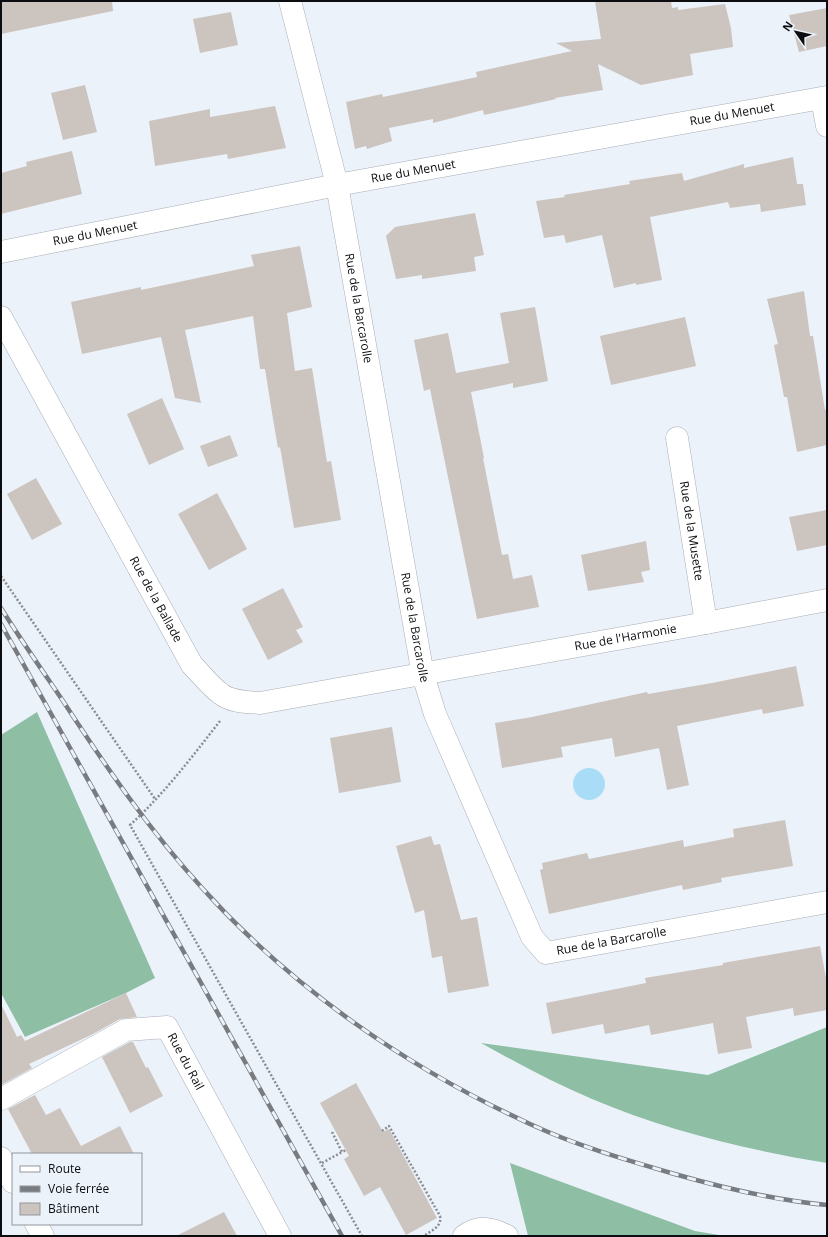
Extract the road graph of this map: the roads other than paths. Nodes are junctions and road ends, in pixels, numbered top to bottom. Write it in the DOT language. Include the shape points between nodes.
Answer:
graph roads {
  1 [pos="290,1"];
  2 [pos="824,98"];
  3 [pos="827,126"];
  4 [pos="337,185"];
  5 [pos="1,252"];
  6 [pos="1,317"];
  7 [pos="677,438"];
  8 [pos="827,600"];
  9 [pos="706,623"];
  10 [pos="423,675"];
  11 [pos="827,902"];
  12 [pos="1,1099"];
  13 [pos="37,1225"];
  14 [pos="43,1236"];
  15 [pos="280,1236"];
  16 [pos="464,1236"];
  17 [pos="507,1236"];
  1 -- 4 [label="street, Rue de la Barcarolle"];
  2 -- 3 [label="street"];
  2 -- 4 [label="street, Rue du Menuet"];
  4 -- 5 [label="street, Rue du Menuet"];
  4 -- 10 [label="street, Rue de la Barcarolle"];
  6 -- 10 [label="street, Rue de la Ballade" via="192,664 222,695 236,700 260,703"];
  7 -- 9 [label="street, Rue de la Musette"];
  8 -- 9 [label="street, Rue de l'Harmonie"];
  9 -- 10 [label="street, Rue de l'Harmonie"];
  10 -- 11 [label="street, Rue de la Barcarolle" via="435,714 532,937 546,954"];
  12 -- 15 [label="street, Rue du Rail" via="126,1030 168,1027"];
  13 -- 14 [label="street"];
  16 -- 17 [label="street" via="472,1230 484,1229 496,1230"];
}
